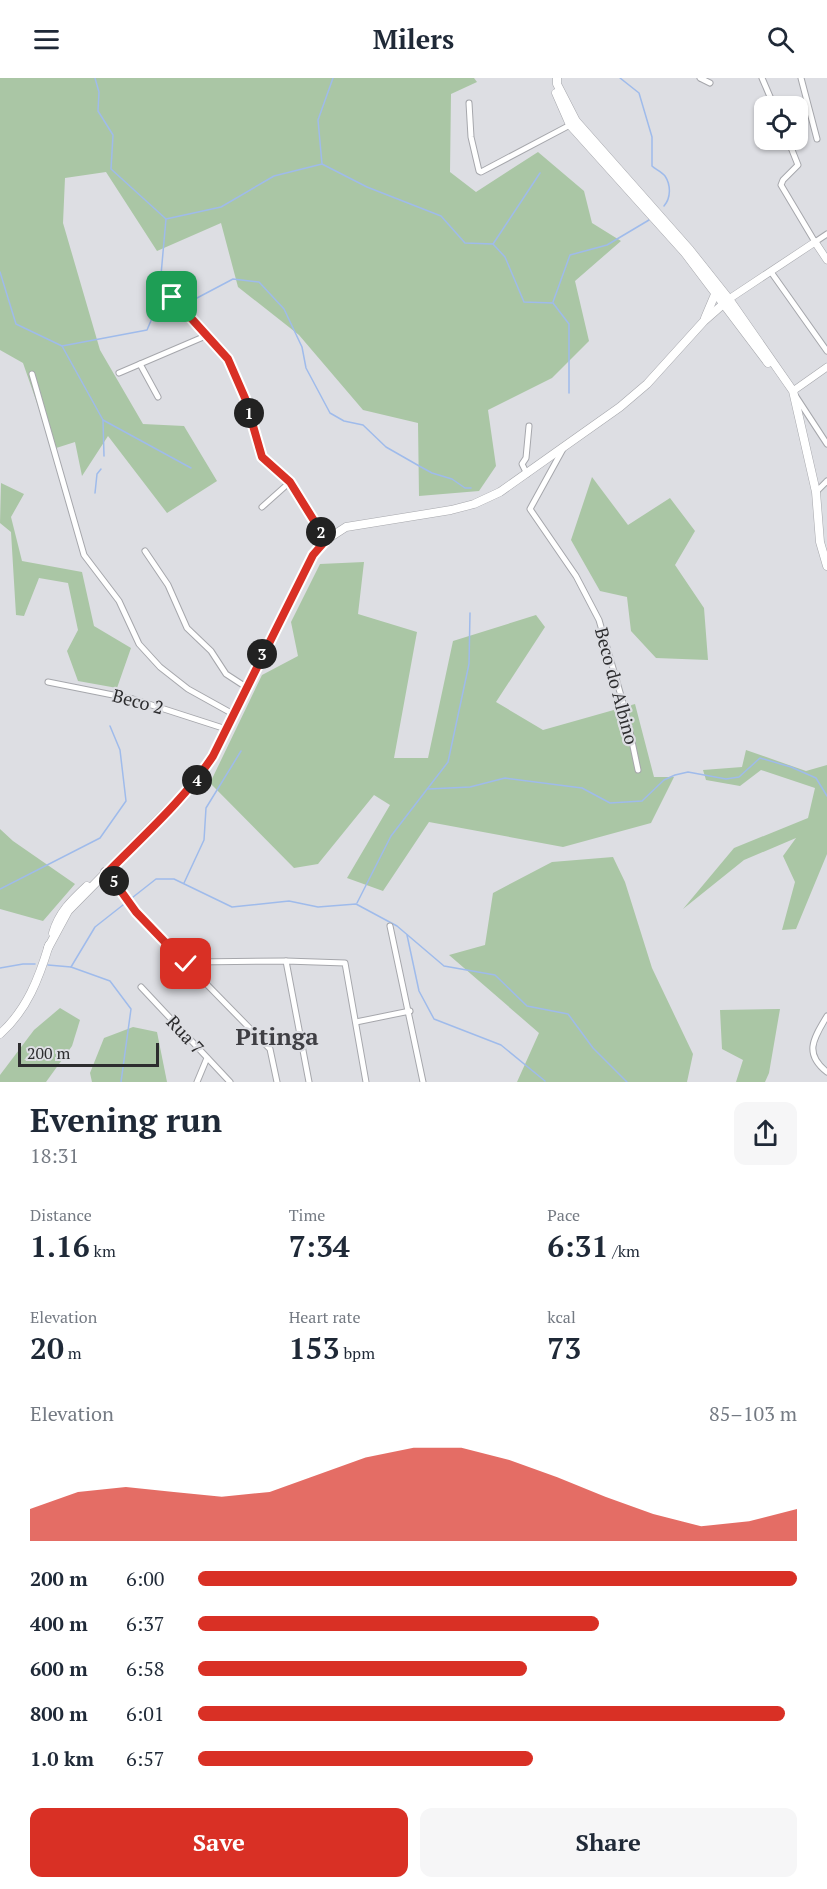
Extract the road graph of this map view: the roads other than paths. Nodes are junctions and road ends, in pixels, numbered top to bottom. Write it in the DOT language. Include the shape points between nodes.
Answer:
graph roads {
  1 [pos="552,78"];
  2 [pos="557,78"];
  3 [pos="700,78"];
  4 [pos="762,78"];
  5 [pos="801,78"];
  6 [pos="710,83"];
  7 [pos="770,96"];
  8 [pos="469,103"];
  9 [pos="570,125"];
  10 [pos="817,139"];
  11 [pos="792,150"];
  12 [pos="827,234"];
  13 [pos="814,242"];
  14 [pos="827,260"];
  15 [pos="771,272"];
  16 [pos="165,290"];
  17 [pos="716,292"];
  18 [pos="726,301"];
  19 [pos="704,321"];
  20 [pos="208,336"];
  21 [pos="827,351"];
  22 [pos="140,364"];
  23 [pos="827,367"];
  24 [pos="119,373"];
  25 [pos="32,374"];
  26 [pos="793,391"];
  27 [pos="158,397"];
  28 [pos="529,426"];
  29 [pos="827,444"];
  30 [pos="563,449"];
  31 [pos="527,474"];
  32 [pos="827,481"];
  33 [pos="290,482"];
  34 [pos="816,492"];
  35 [pos="262,507"];
  36 [pos="326,540"];
  37 [pos="145,551"];
  38 [pos="827,566"];
  39 [pos="48,682"];
  40 [pos="246,687"];
  41 [pos="233,714"];
  42 [pos="226,729"];
  43 [pos="638,770"];
  44 [pos="105,872"];
  45 [pos="390,926"];
  46 [pos="286,961"];
  47 [pos="186,964"];
  48 [pos="141,987"];
  49 [pos="410,1011"];
  50 [pos="827,1016"];
  51 [pos="356,1022"];
  52 [pos="0,1034"];
  53 [pos="207,1058"];
  54 [pos="827,1072"];
  55 [pos="197,1082"];
  56 [pos="230,1082"];
  57 [pos="277,1082"];
  58 [pos="309,1082"];
  59 [pos="366,1082"];
  60 [pos="423,1082"];
  1 -- 9 [label="main road"];
  2 -- 18 [label="main road" via="576,122 690,250"];
  3 -- 6 [label="street"];
  4 -- 7 [label="street"];
  5 -- 10 [label="street"];
  8 -- 9 [label="street" via="471,137 481,172"];
  9 -- 17 [label="main road"];
  11 -- 13 [label="street" via="798,165 781,185"];
  12 -- 13 [label="street"];
  13 -- 14 [label="street"];
  13 -- 15 [label="street"];
  15 -- 18 [label="street"];
  15 -- 21 [label="street"];
  16 -- 20 [label="street"];
  17 -- 18 [label="main road"];
  17 -- 19 [label="main road"];
  18 -- 19 [label="main road"];
  18 -- 26 [label="main road"];
  19 -- 30 [label="main road" via="647,384"];
  20 -- 22 [label="street"];
  20 -- 33 [label="street" via="233,370 262,457"];
  22 -- 24 [label="street"];
  22 -- 27 [label="street"];
  23 -- 26 [label="street"];
  25 -- 41 [label="street" via="84,555 119,601 139,644 160,667 188,689"];
  26 -- 29 [label="street"];
  26 -- 34 [label="main road"];
  28 -- 31 [label="street" via="522,464"];
  30 -- 31 [label="main road"];
  30 -- 43 [label="street, Beco do Albino" via="530,509 576,576 599,620"];
  31 -- 36 [label="main road" via="474,504 346,527"];
  32 -- 34 [label="street"];
  33 -- 35 [label="street"];
  33 -- 36 [label="street"];
  34 -- 38 [label="main road" via="820,542"];
  36 -- 40 [label="main road" via="313,555"];
  37 -- 40 [label="street" via="168,585 187,628 211,651 226,674"];
  39 -- 42 [label="street, Beco 2" via="133,699"];
  40 -- 41 [label="main road"];
  41 -- 42 [label="main road"];
  42 -- 44 [label="main road" via="198,778"];
  44 -- 47 [label="street" via="136,912"];
  44 -- 52 [label="main road" via="68,911 48,948 29,998"];
  45 -- 49 [label="street"];
  46 -- 47 [label="street"];
  46 -- 51 [label="street" via="345,963"];
  46 -- 58 [label="street"];
  47 -- 57 [label="street" via="270,1049"];
  48 -- 53 [label="street, Rua 7"];
  49 -- 51 [label="street"];
  49 -- 60 [label="street"];
  50 -- 54 [label="street" via="812,1048 816,1063"];
  51 -- 59 [label="street"];
  53 -- 55 [label="street"];
  53 -- 56 [label="street, Rua 7"];
}
